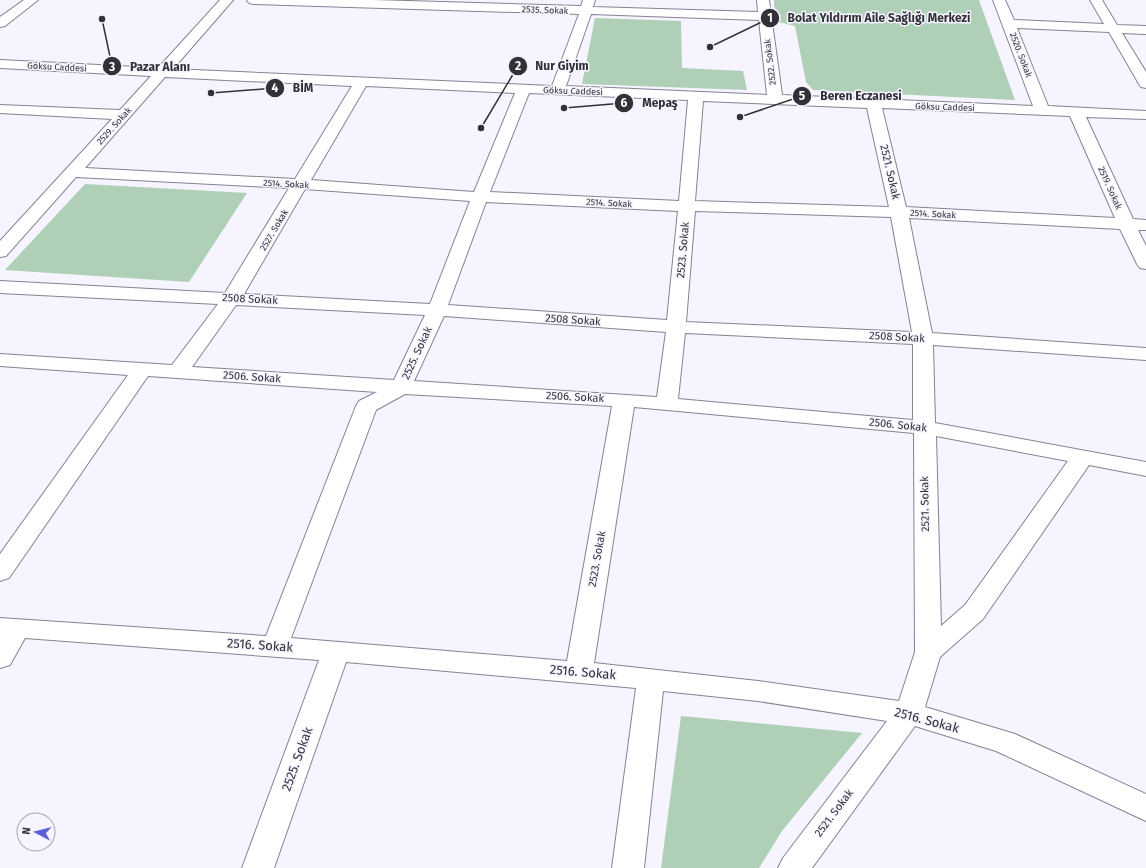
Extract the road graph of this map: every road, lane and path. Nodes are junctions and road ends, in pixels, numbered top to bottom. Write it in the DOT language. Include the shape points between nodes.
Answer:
graph roads {
  1 [pos="32,0"];
  2 [pos="227,0"];
  3 [pos="253,0"];
  4 [pos="763,0"];
  5 [pos="999,0"];
  6 [pos="1096,0"];
  7 [pos="418,2"];
  8 [pos="587,6"];
  9 [pos="765,16"];
  10 [pos="0,23"];
  11 [pos="1010,24"];
  12 [pos="1113,29"];
  13 [pos="1146,30"];
  14 [pos="0,64"];
  15 [pos="162,73"];
  16 [pos="361,82"];
  17 [pos="1146,84"];
  18 [pos="524,89"];
  19 [pos="558,90"];
  20 [pos="696,96"];
  21 [pos="775,100"];
  22 [pos="874,105"];
  23 [pos="0,109"];
  24 [pos="1042,111"];
  25 [pos="1076,112"];
  26 [pos="124,115"];
  27 [pos="1146,115"];
  28 [pos="72,172"];
  29 [pos="301,184"];
  30 [pos="480,197"];
  31 [pos="686,206"];
  32 [pos="899,212"];
  33 [pos="1126,223"];
  34 [pos="1146,225"];
  35 [pos="0,252"];
  36 [pos="1146,264"];
  37 [pos="0,287"];
  38 [pos="232,298"];
  39 [pos="437,310"];
  40 [pos="676,327"];
  41 [pos="923,338"];
  42 [pos="1146,354"];
  43 [pos="0,360"];
  44 [pos="142,370"];
  45 [pos="178,372"];
  46 [pos="400,387"];
  47 [pos="624,400"];
  48 [pos="667,405"];
  49 [pos="923,427"];
  50 [pos="1082,457"];
  51 [pos="1146,469"];
  52 [pos="0,572"];
  53 [pos="9,627"];
  54 [pos="275,646"];
  55 [pos="336,651"];
  56 [pos="928,652"];
  57 [pos="0,658"];
  58 [pos="579,672"];
  59 [pos="652,679"];
  60 [pos="909,713"];
  61 [pos="1146,808"];
  62 [pos="258,868"];
  63 [pos="628,868"];
  64 [pos="794,868"];
  1 -- 10 [label="street"];
  2 -- 15 [label="street, 2529. Sokak"];
  3 -- 7 [label="street, 2535. Sokak"];
  4 -- 9 [label="street, 2522. Sokak"];
  5 -- 11 [label="street, 2520. Sokak"];
  6 -- 12 [label="street"];
  7 -- 8 [label="street, 2535. Sokak"];
  8 -- 9 [label="street, 2535. Sokak"];
  8 -- 19 [label="street"];
  9 -- 21 [label="street, 2522. Sokak"];
  11 -- 12 [label="street"];
  11 -- 24 [label="street, 2520. Sokak"];
  12 -- 13 [label="street"];
  12 -- 17 [label="street"];
  14 -- 15 [label="street, Göksu Caddesi"];
  15 -- 16 [label="street, Göksu Caddesi"];
  15 -- 26 [label="street, 2529. Sokak"];
  16 -- 18 [label="street, Göksu Caddesi"];
  16 -- 29 [label="street, 2527. Sokak"];
  18 -- 19 [label="street, Göksu Caddesi"];
  18 -- 30 [label="street, 2525. Sokak"];
  19 -- 20 [label="street, Göksu Caddesi"];
  20 -- 21 [label="street, Göksu Caddesi"];
  20 -- 31 [label="street, 2523. Sokak"];
  21 -- 22 [label="street, Göksu Caddesi"];
  22 -- 24 [label="street, Göksu Caddesi"];
  22 -- 32 [label="street, 2521. Sokak"];
  23 -- 26 [label="street"];
  24 -- 25 [label="street, Göksu Caddesi"];
  25 -- 27 [label="street, Göksu Caddesi"];
  25 -- 33 [label="street, 2519. Sokak"];
  26 -- 28 [label="street, 2529. Sokak"];
  28 -- 29 [label="street, 2514. Sokak"];
  28 -- 35 [label="street, 2529. Sokak"];
  29 -- 30 [label="street, 2514. Sokak"];
  29 -- 38 [label="street, 2527. Sokak"];
  30 -- 31 [label="street, 2514. Sokak"];
  30 -- 39 [label="street, 2525. Sokak"];
  31 -- 32 [label="street, 2514. Sokak"];
  31 -- 40 [label="street, 2523. Sokak"];
  32 -- 33 [label="street, 2514. Sokak"];
  32 -- 41 [label="street, 2521. Sokak"];
  33 -- 34 [label="street, 2514. Sokak"];
  33 -- 36 [label="street, 2519. Sokak"];
  37 -- 38 [label="street, 2508 Sokak"];
  38 -- 39 [label="street, 2508 Sokak"];
  38 -- 45 [label="street, 2527. Sokak"];
  39 -- 40 [label="street, 2508 Sokak"];
  39 -- 46 [label="street, 2525. Sokak"];
  40 -- 41 [label="street, 2508 Sokak"];
  40 -- 48 [label="street, 2523. Sokak"];
  41 -- 42 [label="street, 2508 Sokak"];
  41 -- 49 [label="street, 2521. Sokak"];
  43 -- 44 [label="street, 2506. Sokak"];
  44 -- 45 [label="street, 2506. Sokak"];
  44 -- 52 [label="street"];
  45 -- 46 [label="street, 2506. Sokak"];
  46 -- 47 [label="street, 2506. Sokak"];
  46 -- 54 [label="street, 2525. Sokak" via="367,406"];
  47 -- 48 [label="street, 2506. Sokak"];
  47 -- 58 [label="street, 2523. Sokak"];
  48 -- 49 [label="street, 2506. Sokak"];
  49 -- 50 [label="street, 2506. Sokak"];
  49 -- 56 [label="street, 2521. Sokak"];
  50 -- 51 [label="street, 2506. Sokak"];
  50 -- 56 [label="street" via="974,612"];
  53 -- 54 [label="street, 2516. Sokak"];
  53 -- 57 [label="street"];
  54 -- 55 [label="street, 2516. Sokak"];
  55 -- 58 [label="street, 2516. Sokak"];
  55 -- 62 [label="street, 2525. Sokak"];
  56 -- 60 [label="street, 2521. Sokak"];
  58 -- 59 [label="street, 2516. Sokak"];
  59 -- 60 [label="street, 2516. Sokak" via="758,691"];
  59 -- 63 [label="street"];
  60 -- 61 [label="street, 2516. Sokak" via="1005,742"];
  60 -- 64 [label="street, 2521. Sokak"];
}
